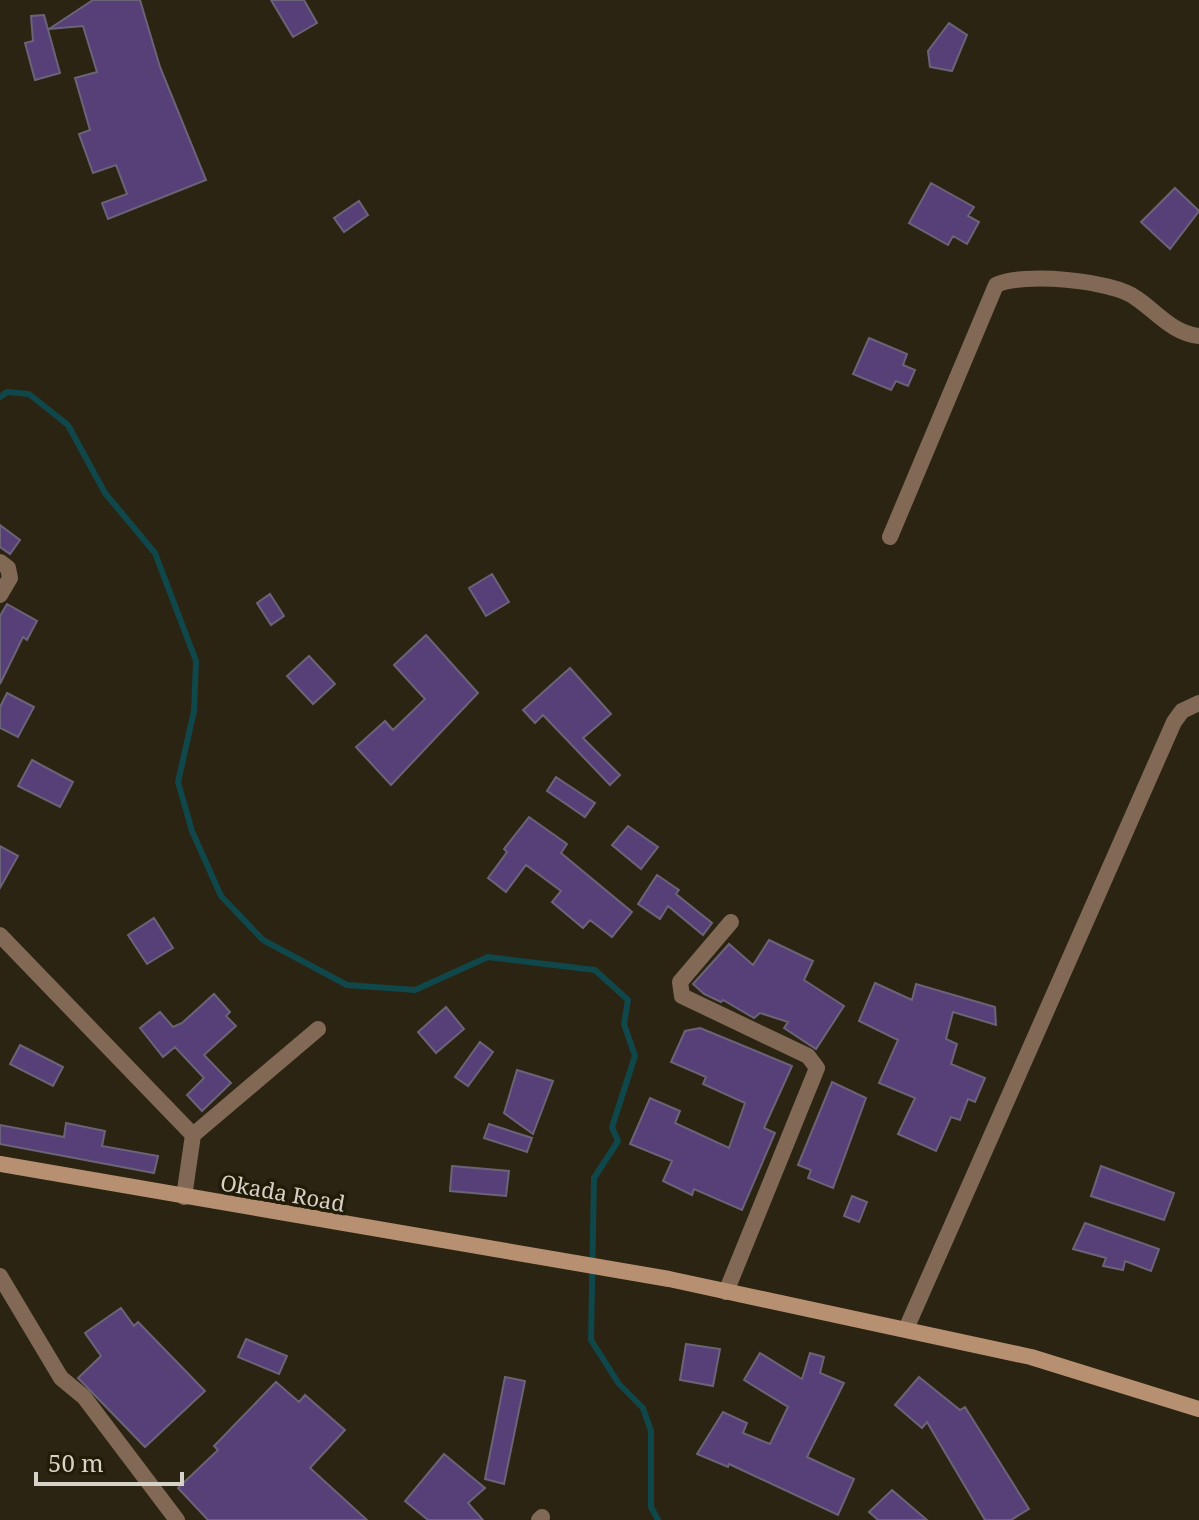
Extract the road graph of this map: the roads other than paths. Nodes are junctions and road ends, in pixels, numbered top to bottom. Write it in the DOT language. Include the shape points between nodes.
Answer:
graph roads {
  1 [pos="1199,336"];
  2 [pos="890,537"];
  3 [pos="0,562"];
  4 [pos="0,595"];
  5 [pos="1199,703"];
  6 [pos="731,922"];
  7 [pos="0,935"];
  8 [pos="318,1029"];
  9 [pos="193,1135"];
  10 [pos="0,1164"];
  11 [pos="184,1197"];
  12 [pos="0,1276"];
  13 [pos="726,1292"];
  14 [pos="906,1329"];
  15 [pos="1199,1409"];
  16 [pos="177,1520"];
  1 -- 2 [label="street" via="1162,321 1119,288 1027,279 996,285"];
  3 -- 4 [label="street" via="10,578"];
  5 -- 14 [label="street" via="1174,722"];
  6 -- 13 [label="street" via="680,982 682,996 808,1056 817,1068"];
  7 -- 9 [label="street"];
  8 -- 9 [label="street"];
  9 -- 11 [label="street"];
  10 -- 11 [label="street, Okada Road"];
  11 -- 13 [label="street, Okada Road"];
  12 -- 16 [label="street" via="61,1378 84,1397"];
  13 -- 14 [label="street, Okada Road"];
  14 -- 15 [label="street, Okada Road" via="1031,1357"];
}
